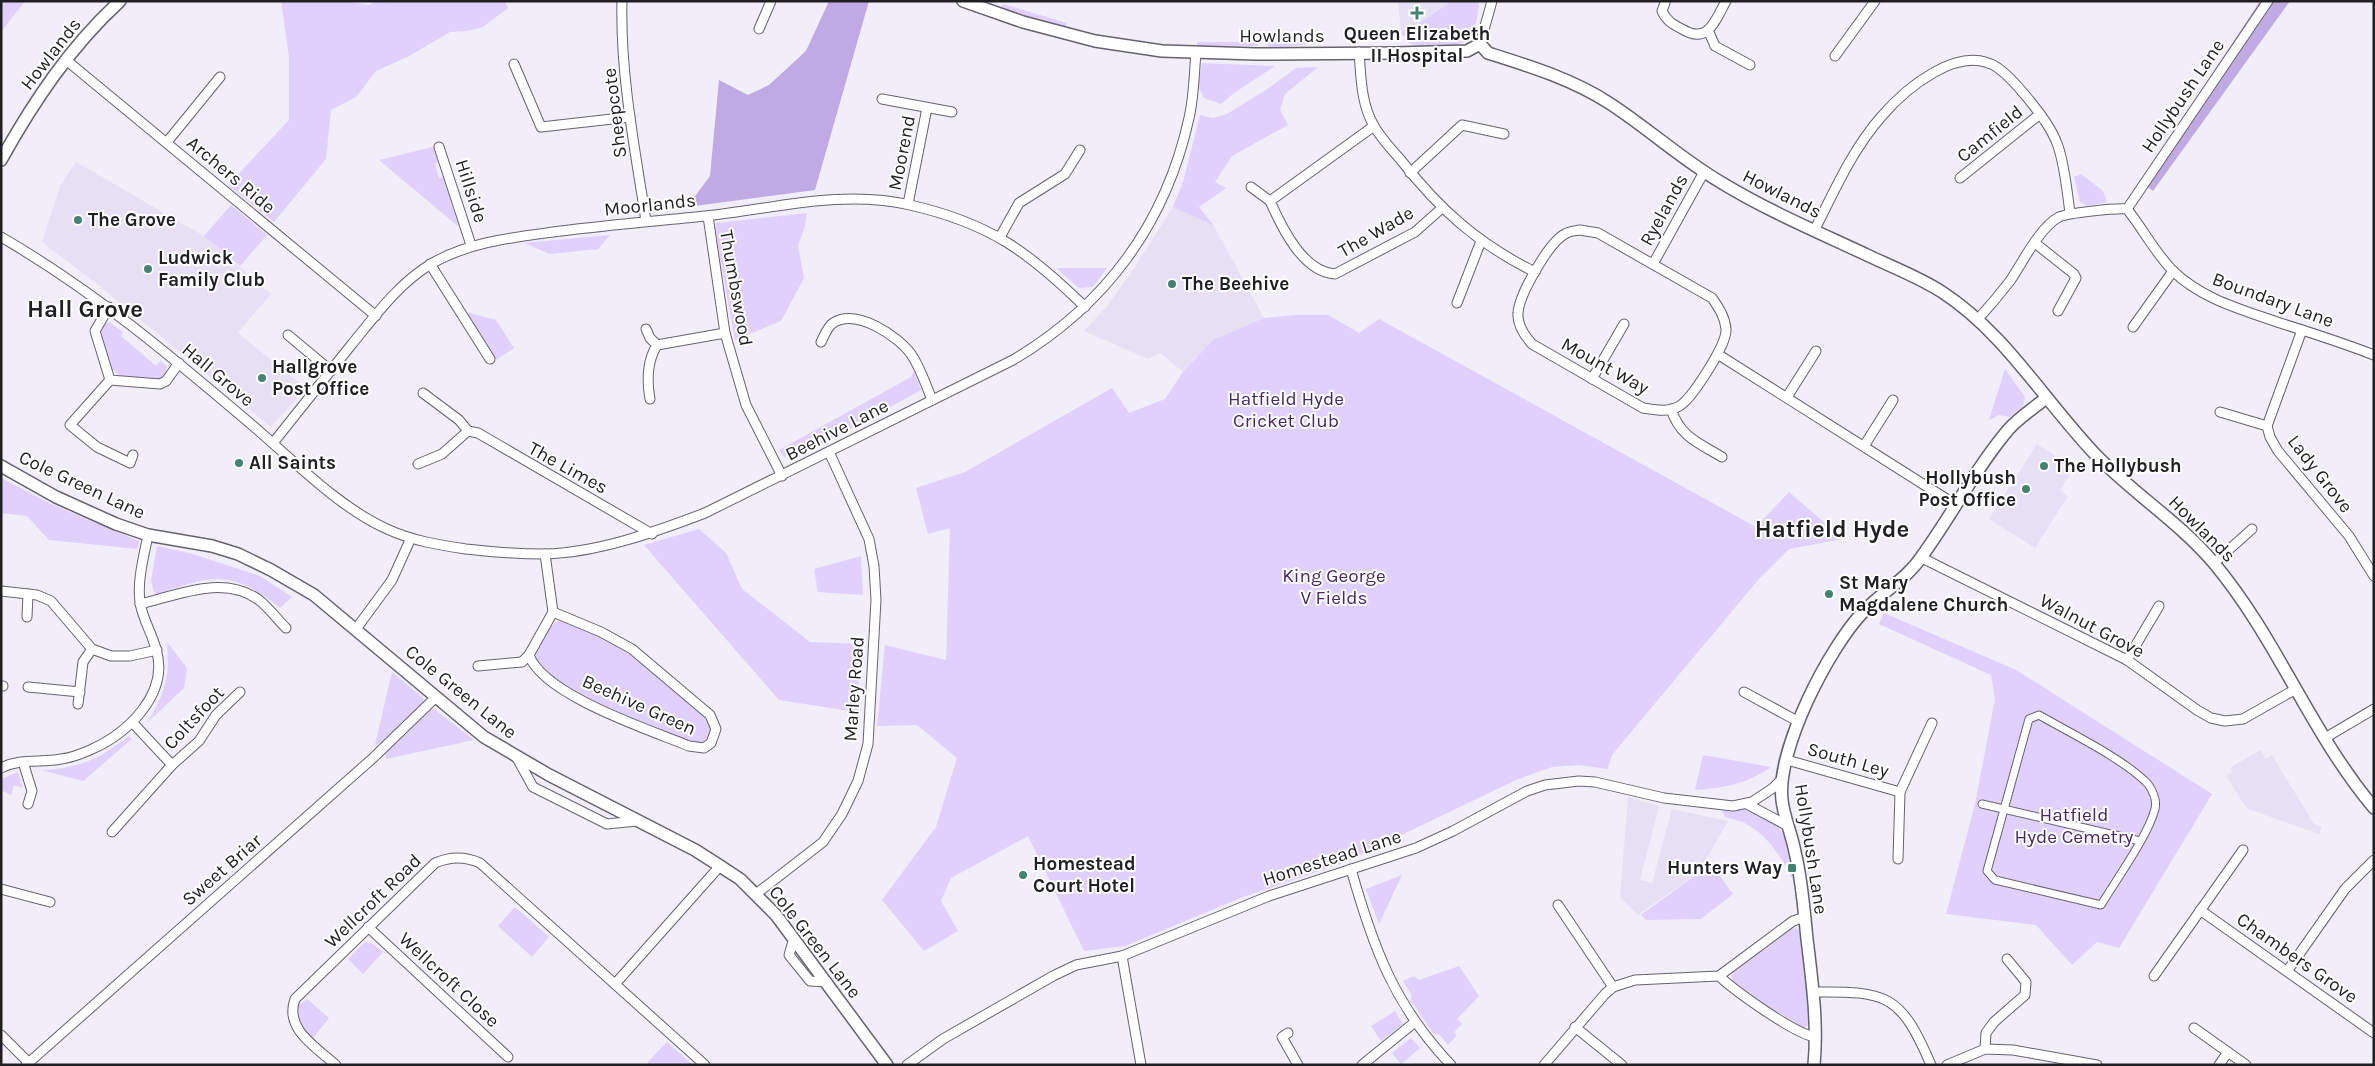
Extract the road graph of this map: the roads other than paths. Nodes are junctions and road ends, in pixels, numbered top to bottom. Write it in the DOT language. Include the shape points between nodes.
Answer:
graph roads {
  1 [pos="120,1"];
  2 [pos="622,1"];
  3 [pos="771,1"];
  4 [pos="964,1"];
  5 [pos="1492,1"];
  6 [pos="1726,1"];
  7 [pos="1875,1"];
  8 [pos="2268,1"];
  9 [pos="1666,3"];
  10 [pos="760,29"];
  11 [pos="1708,30"];
  12 [pos="1480,44"];
  13 [pos="1359,52"];
  14 [pos="1196,53"];
  15 [pos="1835,56"];
  16 [pos="66,60"];
  17 [pos="514,64"];
  18 [pos="1750,65"];
  19 [pos="220,77"];
  20 [pos="882,98"];
  21 [pos="927,108"];
  22 [pos="952,112"];
  23 [pos="2040,114"];
  24 [pos="630,117"];
  25 [pos="1374,126"];
  26 [pos="1504,134"];
  27 [pos="167,142"];
  28 [pos="439,147"];
  29 [pos="1080,150"];
  30 [pos="1,160"];
  31 [pos="1704,172"];
  32 [pos="1410,173"];
  33 [pos="1960,178"];
  34 [pos="1250,187"];
  35 [pos="1270,201"];
  36 [pos="908,204"];
  37 [pos="1442,208"];
  38 [pos="2126,209"];
  39 [pos="2070,213"];
  40 [pos="708,216"];
  41 [pos="646,221"];
  42 [pos="1814,230"];
  43 [pos="1,237"];
  44 [pos="1000,237"];
  45 [pos="1481,241"];
  46 [pos="2035,243"];
  47 [pos="471,245"];
  48 [pos="430,264"];
  49 [pos="1653,264"];
  50 [pos="2173,271"];
  51 [pos="1535,272"];
  52 [pos="1458,303"];
  53 [pos="1085,307"];
  54 [pos="109,308"];
  55 [pos="2058,311"];
  56 [pos="376,316"];
  57 [pos="1978,320"];
  58 [pos="1624,324"];
  59 [pos="2133,327"];
  60 [pos="646,329"];
  61 [pos="2302,330"];
  62 [pos="724,333"];
  63 [pos="288,335"];
  64 [pos="821,342"];
  65 [pos="657,345"];
  66 [pos="1816,351"];
  67 [pos="2374,354"];
  68 [pos="1719,355"];
  69 [pos="490,359"];
  70 [pos="179,363"];
  71 [pos="331,371"];
  72 [pos="1592,379"];
  73 [pos="110,380"];
  74 [pos="423,393"];
  75 [pos="1786,397"];
  76 [pos="2046,398"];
  77 [pos="650,399"];
  78 [pos="932,400"];
  79 [pos="1893,400"];
  80 [pos="1671,409"];
  81 [pos="2220,412"];
  82 [pos="2267,426"];
  83 [pos="468,431"];
  84 [pos="273,443"];
  85 [pos="1864,446"];
  86 [pos="830,452"];
  87 [pos="133,455"];
  88 [pos="1722,457"];
  89 [pos="418,464"];
  90 [pos="1,466"];
  91 [pos="782,476"];
  92 [pos="1956,505"];
  93 [pos="2252,529"];
  94 [pos="652,534"];
  95 [pos="148,535"];
  96 [pos="411,538"];
  97 [pos="545,554"];
  98 [pos="1922,558"];
  99 [pos="2214,562"];
  100 [pos="2374,576"];
  101 [pos="1,591"];
  102 [pos="28,594"];
  103 [pos="140,604"];
  104 [pos="2159,606"];
  105 [pos="553,612"];
  106 [pos="27,617"];
  107 [pos="286,628"];
  108 [pos="356,629"];
  109 [pos="92,650"];
  110 [pos="157,650"];
  111 [pos="529,655"];
  112 [pos="2127,660"];
  113 [pos="478,666"];
  114 [pos="28,687"];
  115 [pos="2296,688"];
  116 [pos="80,692"];
  117 [pos="240,692"];
  118 [pos="1744,692"];
  119 [pos="436,697"];
  120 [pos="78,704"];
  121 [pos="2374,709"];
  122 [pos="132,722"];
  123 [pos="1799,722"];
  124 [pos="1932,723"];
  125 [pos="2325,738"];
  126 [pos="517,758"];
  127 [pos="1787,760"];
  128 [pos="24,762"];
  129 [pos="172,765"];
  130 [pos="1,768"];
  131 [pos="1782,780"];
  132 [pos="1900,792"];
  133 [pos="28,804"];
  134 [pos="1747,804"];
  135 [pos="1982,804"];
  136 [pos="2374,808"];
  137 [pos="2004,809"];
  138 [pos="637,821"];
  139 [pos="1788,826"];
  140 [pos="112,832"];
  141 [pos="2140,841"];
  142 [pos="2243,850"];
  143 [pos="1898,859"];
  144 [pos="2374,860"];
  145 [pos="720,866"];
  146 [pos="1351,869"];
  147 [pos="1,889"];
  148 [pos="756,894"];
  149 [pos="50,902"];
  150 [pos="1558,905"];
  151 [pos="2200,910"];
  152 [pos="1805,917"];
  153 [pos="368,927"];
  154 [pos="1122,956"];
  155 [pos="2007,959"];
  156 [pos="2288,970"];
  157 [pos="1719,976"];
  158 [pos="2154,976"];
  159 [pos="615,984"];
  160 [pos="1614,987"];
  161 [pos="1814,992"];
  162 [pos="1415,1022"];
  163 [pos="1576,1027"];
  164 [pos="2194,1028"];
  165 [pos="1288,1033"];
  166 [pos="2374,1033"];
  167 [pos="1,1035"];
  168 [pos="1816,1037"];
  169 [pos="1985,1049"];
  170 [pos="2228,1052"];
  171 [pos="508,1057"];
  172 [pos="27,1064"];
  173 [pos="336,1065"];
  174 [pos="705,1065"];
  175 [pos="887,1065"];
  176 [pos="907,1065"];
  177 [pos="1141,1065"];
  178 [pos="1298,1065"];
  179 [pos="1362,1065"];
  180 [pos="1451,1065"];
  181 [pos="1544,1065"];
  182 [pos="1622,1065"];
  183 [pos="1814,1065"];
  184 [pos="1931,1065"];
  185 [pos="1947,1065"];
  186 [pos="2097,1065"];
  187 [pos="2219,1065"];
  188 [pos="2246,1065"];
  1 -- 16 [label="street, Howlands"];
  2 -- 24 [label="street, Sheepcote"];
  3 -- 10 [label="street"];
  4 -- 14 [label="street, Howlands" via="1023,22 1095,41"];
  5 -- 12 [label="street"];
  6 -- 11 [label="street"];
  7 -- 15 [label="street"];
  8 -- 38 [label="street, Hollybush Lane"];
  9 -- 11 [label="street" via="1662,11 1667,20 1692,35 1702,35"];
  11 -- 18 [label="street" via="1715,46"];
  12 -- 13 [label="street, Howlands" via="1467,51"];
  12 -- 31 [label="street, Howlands" via="1488,53 1546,73 1607,102"];
  13 -- 14 [label="street, Howlands"];
  13 -- 25 [label="street" via="1364,98"];
  14 -- 53 [label="street, Beehive Lane" via="1189,117 1169,186 1128,258"];
  16 -- 27 [label="street, Archers Ride"];
  16 -- 30 [label="street, Howlands" via="38,96"];
  17 -- 24 [label="street" via="541,128"];
  19 -- 27 [label="street"];
  20 -- 21 [label="street, Moorend"];
  21 -- 22 [label="street, Moorend"];
  21 -- 36 [label="street, Moorend"];
  23 -- 33 [label="street, Camfield"];
  23 -- 39 [label="street" via="2058,146"];
  23 -- 42 [label="street" via="2018,86 1997,67 1964,62 1943,68 1898,99 1871,128"];
  24 -- 41 [label="street, Sheepcote"];
  25 -- 32 [label="street"];
  25 -- 35 [label="street"];
  26 -- 32 [label="street" via="1462,125"];
  27 -- 56 [label="street, Archers Ride"];
  28 -- 47 [label="street, Hillside"];
  29 -- 44 [label="street" via="1065,174 1019,203"];
  31 -- 42 [label="street, Howlands" via="1754,202"];
  31 -- 49 [label="street, Ryelands"];
  32 -- 37 [label="street"];
  34 -- 35 [label="street, The Wade"];
  35 -- 37 [label="street, The Wade" via="1307,262 1324,273 1335,274 1415,232"];
  36 -- 40 [label="street, Moorlands" via="834,200"];
  36 -- 44 [label="street, Moorlands" via="956,217"];
  37 -- 45 [label="street"];
  38 -- 39 [label="street"];
  38 -- 50 [label="street, Boundary Lane"];
  39 -- 46 [label="street" via="2047,226"];
  40 -- 41 [label="street, Moorlands"];
  40 -- 62 [label="street, Thumbswood"];
  41 -- 47 [label="street, Moorlands"];
  42 -- 57 [label="street, Howlands" via="1926,282"];
  43 -- 54 [label="street, Hall Grove" via="37,257"];
  44 -- 53 [label="street, Moorlands" via="1046,269"];
  45 -- 51 [label="street" via="1503,257"];
  45 -- 52 [label="street"];
  46 -- 55 [label="street" via="2076,278"];
  46 -- 57 [label="street"];
  47 -- 48 [label="street, Moorlands"];
  48 -- 56 [label="street, Moorlands"];
  48 -- 69 [label="street"];
  49 -- 51 [label="street, Mount Way" via="1598,233 1580,230 1564,234 1551,245"];
  49 -- 68 [label="street, Mount Way" via="1712,298 1722,312 1726,330"];
  50 -- 59 [label="street"];
  50 -- 61 [label="street, Boundary Lane" via="2202,292 2227,304"];
  51 -- 72 [label="street, Mount Way" via="1518,312 1522,332 1532,344"];
  53 -- 78 [label="street, Beehive Lane" via="1040,344"];
  54 -- 70 [label="street, Hall Grove"];
  54 -- 73 [label="street" via="96,331"];
  56 -- 71 [label="street, Moorlands"];
  57 -- 76 [label="street, Howlands" via="2020,364"];
  58 -- 72 [label="street"];
  60 -- 65 [label="street"];
  61 -- 67 [label="street, Boundary Lane"];
  61 -- 82 [label="street, Lady Grove"];
  62 -- 65 [label="street"];
  62 -- 91 [label="street, Thumbswood" via="746,405"];
  63 -- 71 [label="street"];
  64 -- 78 [label="street" via="832,323 841,320 854,320 884,330 900,341 912,356"];
  65 -- 77 [label="street" via="650,360"];
  66 -- 75 [label="street"];
  68 -- 75 [label="street"];
  68 -- 80 [label="street, Mount Way" via="1682,404"];
  70 -- 73 [label="street" via="160,384"];
  70 -- 84 [label="street, Hall Grove"];
  71 -- 84 [label="street, Moorlands"];
  72 -- 80 [label="street, Mount Way" via="1643,408"];
  73 -- 87 [label="street" via="70,426 97,446 130,463"];
  74 -- 83 [label="street, The Limes" via="459,420"];
  75 -- 85 [label="street"];
  76 -- 92 [label="street, Hollybush Lane" via="2009,428"];
  76 -- 99 [label="street, Howlands" via="2096,455 2184,531"];
  78 -- 86 [label="street, Beehive Lane"];
  79 -- 85 [label="street"];
  80 -- 88 [label="street" via="1675,423 1683,433"];
  81 -- 82 [label="street"];
  82 -- 100 [label="street, Lady Grove" via="2278,451 2349,536"];
  83 -- 89 [label="street" via="442,454"];
  83 -- 94 [label="street, The Limes" via="478,433"];
  84 -- 96 [label="street, Hall Grove" via="339,499 387,529"];
  85 -- 92 [label="street"];
  86 -- 91 [label="street, Beehive Lane"];
  86 -- 148 [label="street, Marley Road" via="869,539 874,566 876,600 868,744 858,781 842,814 823,842"];
  90 -- 95 [label="street, Cole Green Lane" via="56,497"];
  91 -- 94 [label="street, Beehive Lane"];
  92 -- 98 [label="street, Hollybush Lane"];
  93 -- 99 [label="street"];
  94 -- 97 [label="street, Beehive Lane"];
  95 -- 103 [label="street"];
  95 -- 108 [label="street, Cole Green Lane" via="238,554 314,596"];
  96 -- 97 [label="street, Beehive Lane" via="486,551"];
  96 -- 108 [label="street" via="392,580"];
  97 -- 105 [label="street"];
  98 -- 112 [label="street, Walnut Grove"];
  98 -- 123 [label="street, Hollybush Lane" via="1864,611 1840,640 1817,680"];
  99 -- 115 [label="street, Howlands" via="2260,625"];
  101 -- 102 [label="street"];
  102 -- 106 [label="street"];
  102 -- 109 [label="street" via="51,601"];
  103 -- 107 [label="street" via="208,587 237,589 259,600"];
  103 -- 110 [label="street"];
  104 -- 112 [label="street"];
  105 -- 111 [label="street"];
  105 -- 111 [label="street, Beehive Green" via="632,649 710,715 716,728 711,743 704,748 689,746 596,708 547,678"];
  108 -- 119 [label="street, Cole Green Lane"];
  109 -- 110 [label="street" via="111,656 130,656"];
  109 -- 116 [label="street" via="83,662"];
  110 -- 122 [label="street" via="159,674 154,692"];
  111 -- 113 [label="street" via="522,662"];
  112 -- 115 [label="street, Walnut Grove" via="2197,710 2225,721 2243,720"];
  114 -- 116 [label="street"];
  115 -- 125 [label="street, Howlands"];
  116 -- 120 [label="street"];
  117 -- 129 [label="street, Coltsfoot" via="216,716 199,741"];
  118 -- 123 [label="street"];
  119 -- 126 [label="street, Cole Green Lane" via="484,737"];
  119 -- 172 [label="street, Sweet Briar" via="366,764"];
  121 -- 125 [label="street"];
  122 -- 128 [label="street" via="110,740 89,751 61,760"];
  122 -- 129 [label="street, Coltsfoot"];
  123 -- 127 [label="street, Hollybush Lane"];
  124 -- 132 [label="street, South Ley"];
  125 -- 136 [label="street, Howlands"];
  126 -- 138 [label="street, Cole Green Lane"];
  126 -- 138 [label="street" via="533,787 607,824"];
  127 -- 131 [label="street, Hollybush Lane"];
  127 -- 132 [label="street, South Ley"];
  128 -- 130 [label="street"];
  128 -- 133 [label="street" via="32,791"];
  129 -- 140 [label="street, Coltsfoot"];
  131 -- 134 [label="street, Homestead Lane"];
  131 -- 139 [label="street, Hollybush Lane" via="1782,800"];
  132 -- 143 [label="street, South Ley"];
  134 -- 139 [label="street"];
  134 -- 146 [label="street, Homestead Lane" via="1733,806 1664,798 1595,782 1545,785 1527,791 1423,845"];
  135 -- 137 [label="street"];
  137 -- 141 [label="street"];
  137 -- 141 [label="street" via="1987,871 1995,880 2045,893 2101,905"];
  137 -- 141 [label="street" via="2029,719 2039,715 2135,773 2149,786 2155,797 2155,808"];
  138 -- 145 [label="street, Cole Green Lane"];
  139 -- 152 [label="street, Hollybush Lane"];
  142 -- 151 [label="street"];
  144 -- 156 [label="street" via="2345,889"];
  145 -- 148 [label="street, Cole Green Lane"];
  145 -- 159 [label="street"];
  146 -- 154 [label="street, Homestead Lane" via="1228,912"];
  146 -- 162 [label="street" via="1375,948"];
  147 -- 149 [label="street"];
  148 -- 175 [label="street, Cole Green Lane" via="794,938"];
  150 -- 160 [label="street"];
  151 -- 156 [label="street, Chambers Grove"];
  151 -- 158 [label="street"];
  152 -- 157 [label="street" via="1794,920"];
  152 -- 161 [label="street, Hollybush Lane"];
  153 -- 159 [label="street, Wellcroft Road" via="435,863 445,858 468,857 480,863"];
  153 -- 171 [label="street, Wellcroft Close"];
  153 -- 173 [label="street, Wellcroft Road" via="295,999 292,1006 295,1028"];
  154 -- 176 [label="street, Homestead Lane" via="1076,965 1053,976 943,1039"];
  154 -- 177 [label="street"];
  155 -- 169 [label="street" via="2026,982 2026,995 1986,1033"];
  156 -- 166 [label="street, Chambers Grove"];
  157 -- 160 [label="street" via="1635,980"];
  157 -- 168 [label="street" via="1732,989 1808,1036"];
  159 -- 174 [label="street"];
  160 -- 163 [label="street"];
  161 -- 168 [label="street, Hollybush Lane"];
  161 -- 184 [label="street" via="1854,991 1877,996 1898,1006 1917,1031"];
  162 -- 179 [label="street"];
  162 -- 180 [label="street"];
  163 -- 181 [label="street"];
  163 -- 182 [label="street"];
  164 -- 170 [label="street"];
  165 -- 178 [label="street" via="1282,1037"];
  167 -- 172 [label="street"];
  168 -- 183 [label="street, Hollybush Lane"];
  169 -- 185 [label="street"];
  169 -- 186 [label="street" via="2013,1050"];
  170 -- 187 [label="street"];
  170 -- 188 [label="street"];
}
